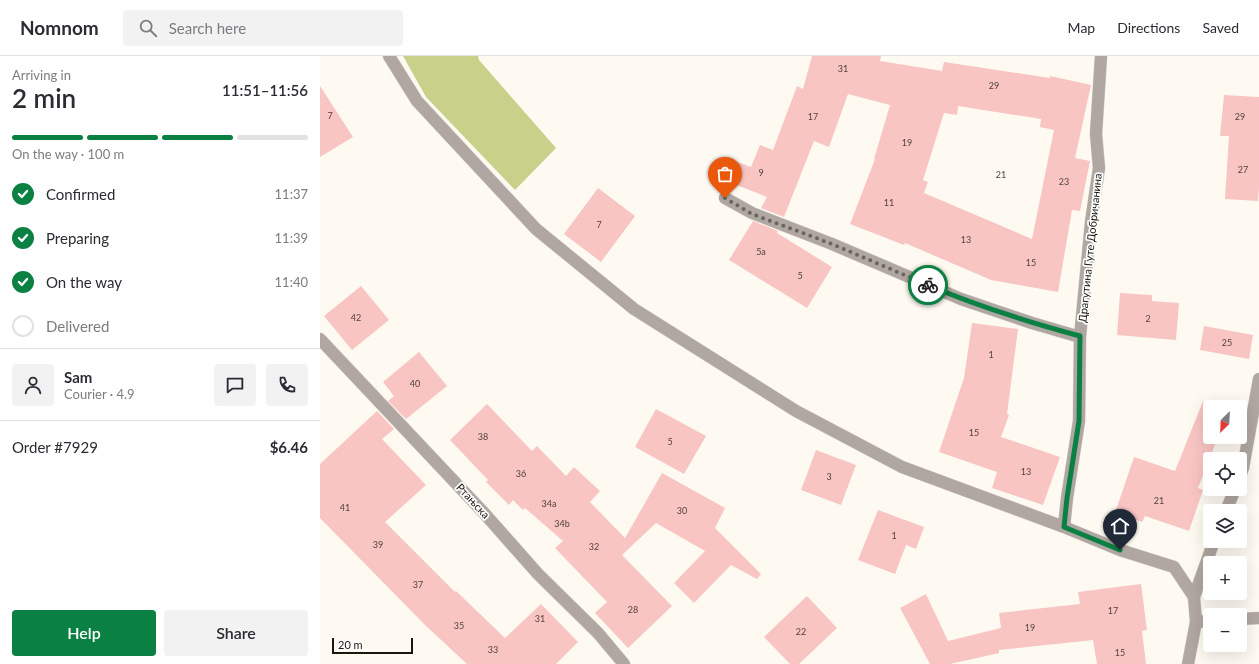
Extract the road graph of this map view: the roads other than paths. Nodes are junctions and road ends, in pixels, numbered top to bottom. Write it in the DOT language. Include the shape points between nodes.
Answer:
graph roads {
  1 [pos="390,56"];
  2 [pos="1101,56"];
  3 [pos="725,198"];
  4 [pos="1080,336"];
  5 [pos="320,339"];
  6 [pos="1259,379"];
  7 [pos="1246,452"];
  8 [pos="1064,527"];
  9 [pos="1211,548"];
  10 [pos="1194,596"];
  11 [pos="1259,618"];
  12 [pos="1247,619"];
  13 [pos="1196,622"];
  14 [pos="1203,622"];
  15 [pos="624,664"];
  16 [pos="1188,664"];
  1 -- 8 [label="street" via="417,101 536,229 634,309 796,410 902,467"];
  2 -- 4 [label="street, Драгутина Гуте Добричанина" via="1096,134 1099,168"];
  3 -- 4 [label="street" via="752,214 832,244 961,299"];
  4 -- 8 [label="street, Драгутина Гуте Добричанина" via="1079,421"];
  5 -- 15 [label="street, Ртањска" via="538,574 598,633"];
  6 -- 7 [label="street"];
  8 -- 10 [label="street" via="1120,550 1174,567"];
  9 -- 10 [label="street"];
  10 -- 13 [label="street"];
  11 -- 12 [label="street"];
  13 -- 14 [label="street"];
  13 -- 16 [label="street"];
}
